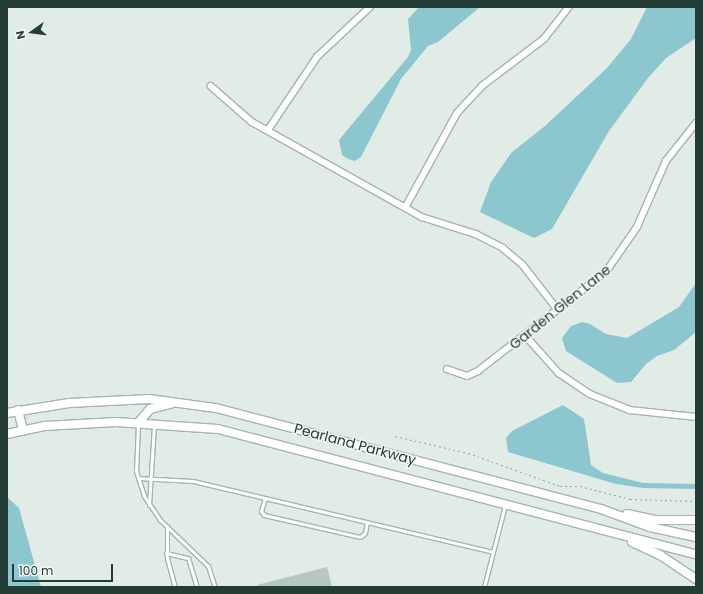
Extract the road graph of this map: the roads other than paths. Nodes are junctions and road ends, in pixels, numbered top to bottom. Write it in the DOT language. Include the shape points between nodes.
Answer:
graph roads {
  1 [pos="370,7"];
  2 [pos="569,7"];
  3 [pos="211,86"];
  4 [pos="696,123"];
  5 [pos="268,130"];
  6 [pos="405,208"];
  7 [pos="558,310"];
  8 [pos="526,336"];
  9 [pos="447,369"];
  10 [pos="185,402"];
  11 [pos="18,410"];
  12 [pos="7,413"];
  13 [pos="696,417"];
  14 [pos="138,423"];
  15 [pos="154,423"];
  16 [pos="23,430"];
  17 [pos="7,434"];
  18 [pos="138,478"];
  19 [pos="152,479"];
  20 [pos="265,498"];
  21 [pos="149,505"];
  22 [pos="505,505"];
  23 [pos="601,509"];
  24 [pos="696,520"];
  25 [pos="367,522"];
  26 [pos="168,526"];
  27 [pos="605,532"];
  28 [pos="696,537"];
  29 [pos="493,552"];
  30 [pos="166,553"];
  31 [pos="696,554"];
  32 [pos="696,579"];
  33 [pos="174,587"];
  34 [pos="197,587"];
  35 [pos="215,587"];
  36 [pos="484,587"];
  1 -- 5 [label="street" via="317,57"];
  2 -- 6 [label="street" via="544,39 482,86 457,113"];
  3 -- 5 [label="street" via="241,115"];
  4 -- 7 [label="street, Garden Glen Lane" via="666,161 622,251 606,272"];
  5 -- 6 [label="street"];
  6 -- 7 [label="street" via="434,222 476,234 503,248 523,265"];
  7 -- 8 [label="street, Garden Glen Lane"];
  8 -- 9 [label="street, Garden Glen Lane" via="473,374 460,375"];
  8 -- 13 [label="street" via="559,373 590,394 630,410"];
  10 -- 11 [label="main road, Pearland Parkway" via="110,400"];
  10 -- 14 [label="main road" via="150,409"];
  10 -- 23 [label="main road, Pearland Parkway"];
  11 -- 12 [label="main road, Pearland Parkway"];
  11 -- 16 [label="main road"];
  14 -- 15 [label="main road, Pearland Parkway"];
  14 -- 16 [label="main road, Pearland Parkway" via="77,424"];
  14 -- 18 [label="lane"];
  15 -- 19 [label="lane"];
  15 -- 22 [label="main road, Pearland Parkway" via="218,429 253,437"];
  16 -- 17 [label="main road, Pearland Parkway"];
  18 -- 19 [label="lane"];
  18 -- 21 [label="lane"];
  19 -- 20 [label="lane" via="193,481"];
  19 -- 21 [label="lane"];
  20 -- 25 [label="lane"];
  20 -- 25 [label="lane" via="261,511 264,514 360,537 365,534"];
  21 -- 26 [label="lane"];
  22 -- 27 [label="main road, Pearland Parkway"];
  22 -- 29 [label="lane"];
  23 -- 24 [label="main road" via="656,520"];
  23 -- 28 [label="main road, Pearland Parkway" via="650,527"];
  25 -- 29 [label="lane"];
  26 -- 30 [label="lane"];
  26 -- 35 [label="lane" via="208,566"];
  27 -- 31 [label="main road, Pearland Parkway"];
  27 -- 32 [label="main road" via="660,555"];
  29 -- 36 [label="lane"];
  30 -- 33 [label="lane"];
  30 -- 34 [label="lane" via="188,558"];
}
